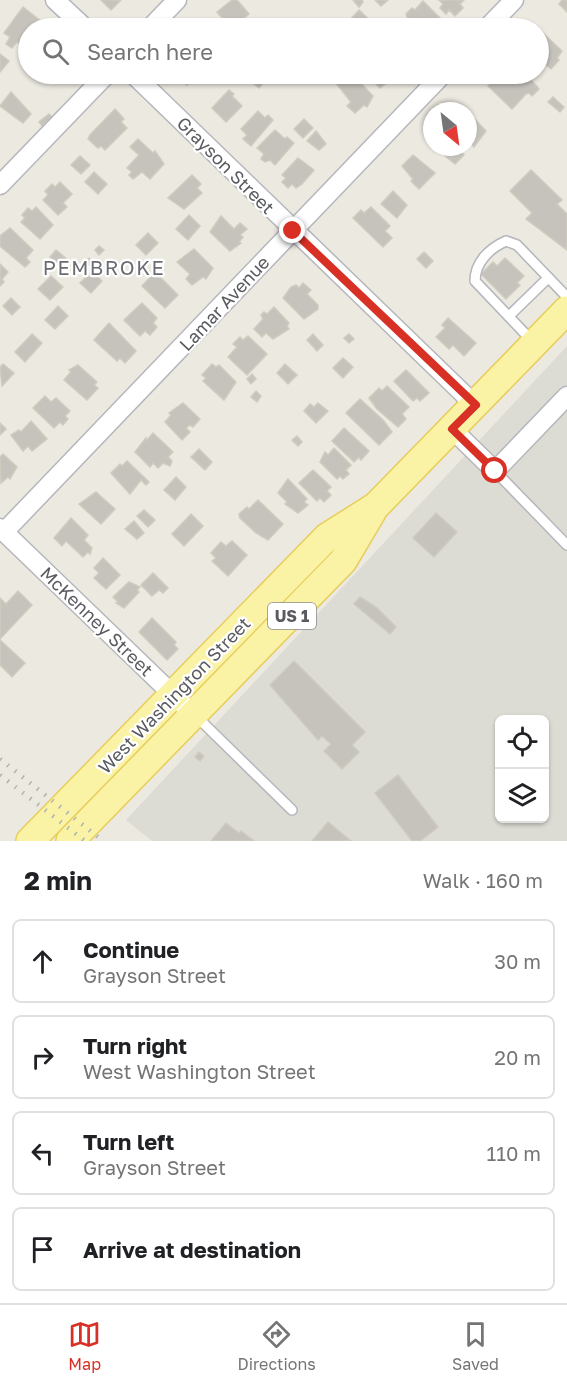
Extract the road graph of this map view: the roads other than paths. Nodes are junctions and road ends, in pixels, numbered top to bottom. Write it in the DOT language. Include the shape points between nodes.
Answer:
graph roads {
  1 [pos="55,0"];
  2 [pos="177,0"];
  3 [pos="514,0"];
  4 [pos="74,18"];
  5 [pos="160,18"];
  6 [pos="497,18"];
  7 [pos="96,84"];
  8 [pos="143,84"];
  9 [pos="433,84"];
  10 [pos="0,185"];
  11 [pos="293,231"];
  12 [pos="548,278"];
  13 [pos="567,297"];
  14 [pos="567,310"];
  15 [pos="509,316"];
  16 [pos="535,343"];
  17 [pos="567,396"];
  18 [pos="476,405"];
  19 [pos="452,429"];
  20 [pos="495,471"];
  21 [pos="376,506"];
  22 [pos="2,530"];
  23 [pos="567,545"];
  24 [pos="175,695"];
  25 [pos="194,715"];
  26 [pos="292,810"];
  27 [pos="30,841"];
  28 [pos="70,841"];
  1 -- 4 [label="street"];
  2 -- 5 [label="street"];
  3 -- 6 [label="street"];
  7 -- 10 [label="street"];
  8 -- 11 [label="street, Grayson Street"];
  9 -- 11 [label="street, Lamar Avenue"];
  11 -- 18 [label="street, Grayson Street"];
  11 -- 22 [label="street, Lamar Avenue"];
  12 -- 13 [label="lane"];
  12 -- 15 [label="lane"];
  12 -- 15 [label="lane" via="517,245 506,241 497,244 480,261 475,281"];
  14 -- 16 [label="main road, West Washington Street / US 1"];
  15 -- 16 [label="lane"];
  16 -- 18 [label="main road, West Washington Street / US 1"];
  17 -- 20 [label="street"];
  18 -- 19 [label="main road, West Washington Street / US 1"];
  19 -- 20 [label="street"];
  19 -- 21 [label="main road, West Washington Street / US 1"];
  20 -- 23 [label="lane"];
  21 -- 24 [label="main road, West Washington Street / US 1" via="327,537"];
  21 -- 25 [label="main road, West Washington Street / US 1" via="343,561"];
  22 -- 24 [label="street, McKenney Street"];
  24 -- 25 [label="street, McKenney Street"];
  24 -- 27 [label="main road, West Washington Street / US 1"];
  25 -- 26 [label="lane"];
  25 -- 28 [label="main road, West Washington Street / US 1"];
}
